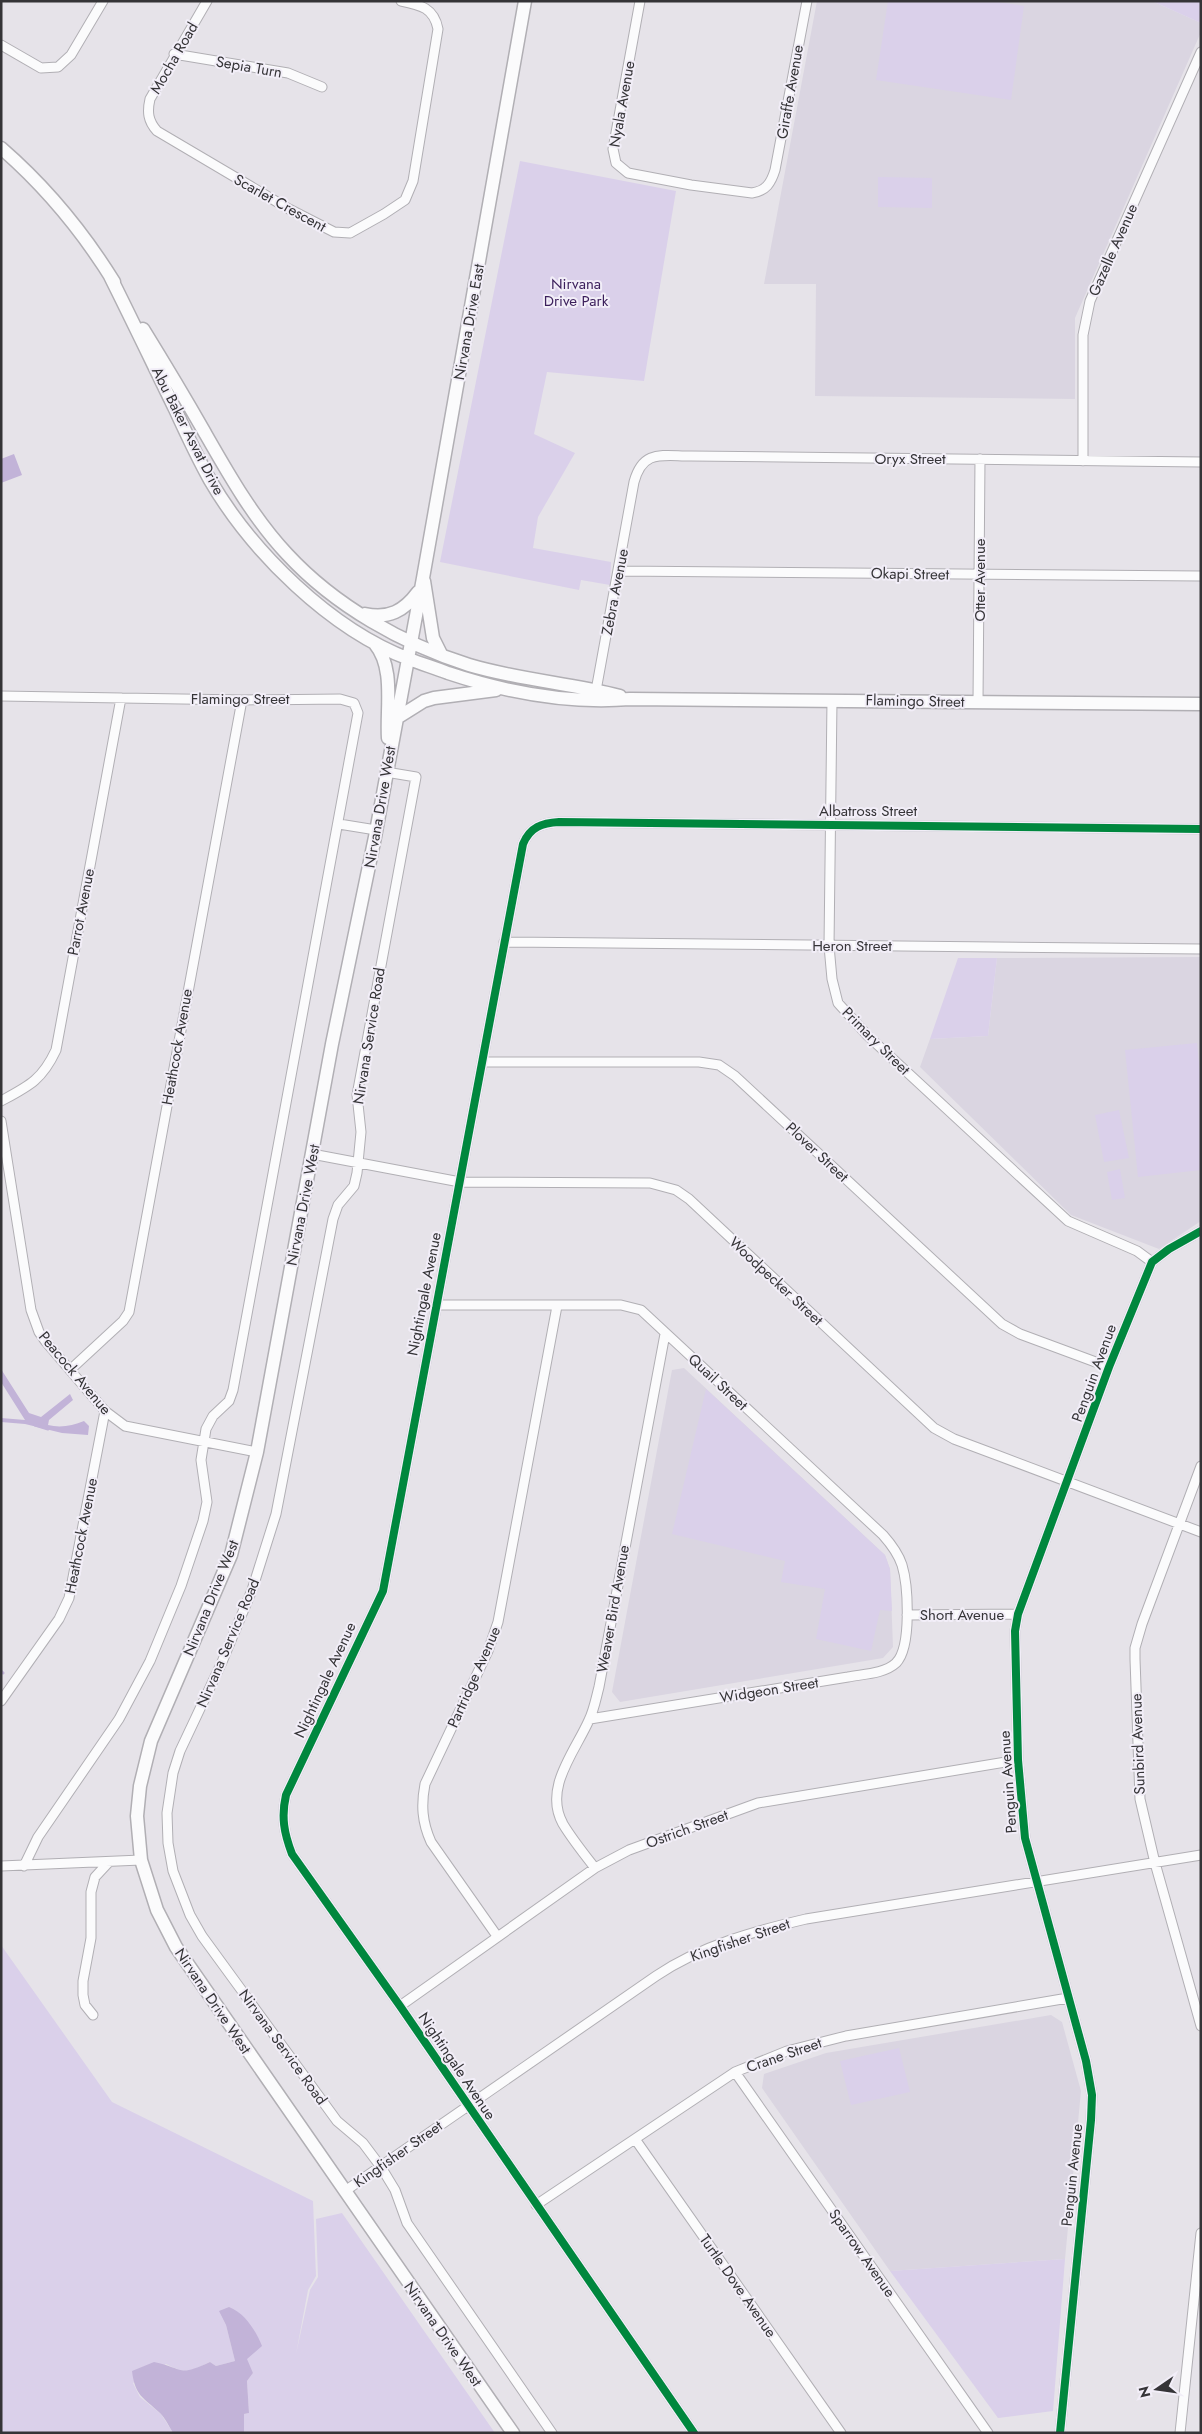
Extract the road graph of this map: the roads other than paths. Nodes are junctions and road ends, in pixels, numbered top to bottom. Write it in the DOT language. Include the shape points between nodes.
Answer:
graph roads {
  1 [pos="102,1"];
  2 [pos="207,1"];
  3 [pos="402,1"];
  4 [pos="525,1"];
  5 [pos="640,1"];
  6 [pos="807,1"];
  7 [pos="1,45"];
  8 [pos="1201,52"];
  9 [pos="174,54"];
  10 [pos="322,87"];
  11 [pos="149,117"];
  12 [pos="1,148"];
  13 [pos="771,183"];
  14 [pos="110,276"];
  15 [pos="980,459"];
  16 [pos="1083,460"];
  17 [pos="1201,462"];
  18 [pos="634,482"];
  19 [pos="619,571"];
  20 [pos="980,575"];
  21 [pos="1201,576"];
  22 [pos="422,584"];
  23 [pos="358,613"];
  24 [pos="372,640"];
  25 [pos="410,642"];
  26 [pos="441,654"];
  27 [pos="407,659"];
  28 [pos="500,690"];
  29 [pos="1,696"];
  30 [pos="595,696"];
  31 [pos="121,698"];
  32 [pos="242,700"];
  33 [pos="832,700"];
  34 [pos="978,702"];
  35 [pos="1201,704"];
  36 [pos="397,718"];
  37 [pos="388,758"];
  38 [pos="386,772"];
  39 [pos="339,824"];
  40 [pos="830,825"];
  41 [pos="535,827"];
  42 [pos="1201,829"];
  43 [pos="376,830"];
  44 [pos="504,942"];
  45 [pos="829,946"];
  46 [pos="1201,949"];
  47 [pos="482,1062"];
  48 [pos="1,1102"];
  49 [pos="1,1121"];
  50 [pos="312,1154"];
  51 [pos="358,1163"];
  52 [pos="460,1182"];
  53 [pos="1201,1230"];
  54 [pos="1152,1262"];
  55 [pos="436,1305"];
  56 [pos="557,1306"];
  57 [pos="665,1334"];
  58 [pos="1109,1367"];
  59 [pos="70,1370"];
  60 [pos="105,1412"];
  61 [pos="203,1443"];
  62 [pos="257,1452"];
  63 [pos="1201,1466"];
  64 [pos="1068,1482"];
  65 [pos="1180,1524"];
  66 [pos="1201,1532"];
  67 [pos="1018,1614"];
  68 [pos="907,1615"];
  69 [pos="1,1701"];
  70 [pos="590,1719"];
  71 [pos="1018,1760"];
  72 [pos="1201,1855"];
  73 [pos="141,1860"];
  74 [pos="108,1863"];
  75 [pos="1155,1863"];
  76 [pos="1,1866"];
  77 [pos="24,1866"];
  78 [pos="595,1868"];
  79 [pos="1037,1882"];
  80 [pos="497,1936"];
  81 [pos="1068,1998"];
  82 [pos="400,2006"];
  83 [pos="93,2016"];
  84 [pos="1201,2026"];
  85 [pos="735,2072"];
  86 [pos="468,2106"];
  87 [pos="634,2138"];
  88 [pos="381,2167"];
  89 [pos="345,2191"];
  90 [pos="536,2205"];
  91 [pos="1201,2234"];
  92 [pos="1200,2254"];
  93 [pos="513,2433"];
  94 [pos="552,2433"];
  95 [pos="694,2433"];
  96 [pos="841,2433"];
  97 [pos="988,2433"];
  98 [pos="1060,2433"];
  99 [pos="1180,2433"];
  1 -- 7 [label="street" via="71,55 58,67 41,68"];
  2 -- 9 [label="street, Mocha Road"];
  3 -- 11 [label="street, Scarlet Crescent" via="426,8 436,20 438,29 413,182 405,200 358,230 334,232 289,209 157,131"];
  4 -- 22 [label="main road, Nirvana Drive East"];
  5 -- 13 [label="street, Nyala Avenue" via="612,149 616,163 628,172 708,188 752,193"];
  6 -- 13 [label="street, Giraffe Avenue"];
  8 -- 16 [label="street, Gazelle Avenue" via="1085,318"];
  9 -- 10 [label="street, Sepia Turn" via="288,73"];
  9 -- 11 [label="street, Mocha Road" via="150,99"];
  12 -- 14 [label="main road, Abu Baker Asvat Drive" via="67,215"];
  14 -- 23 [label="main road, Abu Baker Asvat Drive" via="254,513 287,554"];
  14 -- 24 [label="main road, Abu Baker Asvat Drive" via="201,463 227,505 253,541 296,586 331,614"];
  15 -- 16 [label="street, Oryx Street"];
  15 -- 18 [label="street, Oryx Street" via="659,457 649,458 640,464"];
  15 -- 20 [label="street, Otter Avenue"];
  16 -- 17 [label="street, Oryx Street"];
  18 -- 19 [label="street, Zebra Avenue"];
  19 -- 20 [label="street, Okapi Street"];
  19 -- 30 [label="street, Zebra Avenue"];
  20 -- 21 [label="street, Okapi Street"];
  20 -- 34 [label="street, Otter Avenue"];
  22 -- 23 [label="main road" via="406,607 394,613 378,616"];
  22 -- 25 [label="main road, Nirvana Drive East"];
  22 -- 26 [label="main road" via="434,639"];
  23 -- 25 [label="main road, Abu Baker Asvat Drive"];
  24 -- 27 [label="main road, Abu Baker Asvat Drive"];
  24 -- 37 [label="main road" via="387,664"];
  25 -- 26 [label="main road, Flamingo Street"];
  25 -- 27 [label="main road, Nirvana Drive East"];
  26 -- 30 [label="main road, Flamingo Street" via="516,678"];
  27 -- 28 [label="main road, Flamingo Street"];
  27 -- 36 [label="main road, Nirvana Drive West"];
  28 -- 30 [label="main road, Flamingo Street"];
  28 -- 36 [label="main road" via="434,698"];
  29 -- 31 [label="street, Flamingo Street"];
  30 -- 33 [label="main road, Flamingo Street"];
  31 -- 32 [label="street, Flamingo Street"];
  31 -- 48 [label="street, Parrot Avenue" via="56,1050 34,1083"];
  32 -- 39 [label="street, Flamingo Street" via="340,699 354,703 358,720"];
  32 -- 59 [label="street, Heathcock Avenue" via="129,1312"];
  33 -- 34 [label="main road, Flamingo Street"];
  33 -- 40 [label="street, Primary Street"];
  34 -- 35 [label="main road, Flamingo Street"];
  36 -- 37 [label="main road, Nirvana Drive West"];
  37 -- 38 [label="main road, Nirvana Drive West"];
  38 -- 43 [label="main road, Nirvana Drive West"];
  38 -- 51 [label="street, Nirvana Service Road" via="416,777 356,1096 361,1132"];
  39 -- 43 [label="street"];
  39 -- 61 [label="street" via="233,1390 229,1401 209,1421"];
  40 -- 41 [label="street, Albatross Street" via="559,822"];
  40 -- 42 [label="street, Albatross Street"];
  40 -- 45 [label="street, Primary Street"];
  41 -- 44 [label="street, Nightingale Avenue" via="526,836 521,852"];
  43 -- 50 [label="main road, Nirvana Drive West"];
  44 -- 45 [label="street, Heron Street"];
  44 -- 47 [label="street, Nightingale Avenue"];
  45 -- 46 [label="street, Heron Street"];
  45 -- 54 [label="street, Primary Street" via="835,996 842,1010 868,1036 1068,1221 1137,1251"];
  47 -- 52 [label="street, Nightingale Avenue"];
  47 -- 58 [label="street, Plover Street" via="699,1062 719,1065 735,1076 1002,1324 1020,1334"];
  49 -- 59 [label="street, Peacock Avenue" via="31,1310 39,1332"];
  50 -- 51 [label="street, Woodpecker Street"];
  50 -- 62 [label="main road, Nirvana Drive West"];
  51 -- 52 [label="street, Woodpecker Street"];
  51 -- 88 [label="street, Nirvana Service Road" via="354,1186 338,1205 333,1219 274,1522 222,1662 180,1751 167,1813 173,1871 181,1896 202,1936 337,2121 363,2143"];
  52 -- 55 [label="street, Nightingale Avenue"];
  52 -- 64 [label="street, Woodpecker Street" via="650,1184 676,1190 934,1428 954,1439"];
  53 -- 54 [label="street"];
  54 -- 58 [label="street, Penguin Avenue"];
  55 -- 56 [label="street, Quail Street"];
  55 -- 82 [label="street, Nightingale Avenue" via="384,1591 295,1775 282,1812 283,1827 292,1854"];
  56 -- 57 [label="street, Quail Street" via="635,1307"];
  56 -- 80 [label="street, Partridge Avenue" via="498,1622 488,1651 425,1784 421,1801 425,1829 431,1842"];
  57 -- 68 [label="street, Quail Street" via="891,1544 902,1566"];
  57 -- 70 [label="street, Weaver Bird Avenue" via="599,1687"];
  58 -- 64 [label="street, Penguin Avenue"];
  59 -- 60 [label="street, Peacock Avenue"];
  60 -- 61 [label="street, Peacock Avenue" via="134,1429"];
  60 -- 69 [label="street, Heathcock Avenue" via="69,1598"];
  61 -- 62 [label="street, Peacock Avenue"];
  61 -- 77 [label="street" via="201,1465 207,1502 204,1521 150,1661 120,1719 38,1837"];
  62 -- 73 [label="main road, Nirvana Drive West" via="231,1555 145,1761 137,1816"];
  63 -- 65 [label="street, Sunbird Avenue"];
  64 -- 65 [label="street, Woodpecker Street"];
  64 -- 67 [label="street, Penguin Avenue"];
  65 -- 66 [label="street, Woodpecker Street"];
  65 -- 75 [label="street, Sunbird Avenue" via="1135,1648 1138,1785"];
  67 -- 68 [label="street, Short Avenue"];
  67 -- 71 [label="street, Penguin Avenue" via="1015,1631"];
  68 -- 70 [label="street, Widgeon Street" via="901,1657 892,1666 878,1672"];
  70 -- 78 [label="street, Weaver Bird Avenue" via="562,1774 557,1800 563,1824"];
  71 -- 78 [label="street, Ostrich Street" via="758,1803 629,1850"];
  71 -- 79 [label="street, Penguin Avenue" via="1026,1838"];
  72 -- 75 [label="street, Kingfisher Street"];
  73 -- 74 [label="street"];
  73 -- 89 [label="main road, Nirvana Drive West" via="156,1910 176,1947"];
  74 -- 77 [label="street"];
  74 -- 83 [label="street" via="95,1878 91,1892 91,1938 83,1994 85,2005"];
  75 -- 79 [label="street, Kingfisher Street"];
  75 -- 84 [label="street, Sunbird Avenue"];
  76 -- 77 [label="street"];
  78 -- 80 [label="street, Ostrich Street"];
  79 -- 81 [label="street, Penguin Avenue"];
  79 -- 86 [label="street, Kingfisher Street" via="806,1919 744,1936 693,1955 656,1976"];
  80 -- 82 [label="street, Ostrich Street"];
  81 -- 85 [label="street, Crane Street" via="846,2036 787,2051"];
  81 -- 98 [label="street, Penguin Avenue" via="1086,2061 1092,2108"];
  82 -- 86 [label="street, Nightingale Avenue"];
  85 -- 87 [label="street, Crane Street"];
  85 -- 97 [label="street, Sparrow Avenue"];
  86 -- 88 [label="street, Kingfisher Street"];
  86 -- 90 [label="street, Nightingale Avenue"];
  87 -- 90 [label="street, Crane Street"];
  87 -- 96 [label="street, Turtle Dove Avenue"];
  88 -- 89 [label="street, Kingfisher Street"];
  88 -- 94 [label="street, Nirvana Service Road" via="395,2190 407,2223"];
  89 -- 93 [label="main road, Nirvana Drive West"];
  90 -- 95 [label="street, Nightingale Avenue"];
  91 -- 92 [label="street"];
  92 -- 99 [label="street"];
}
